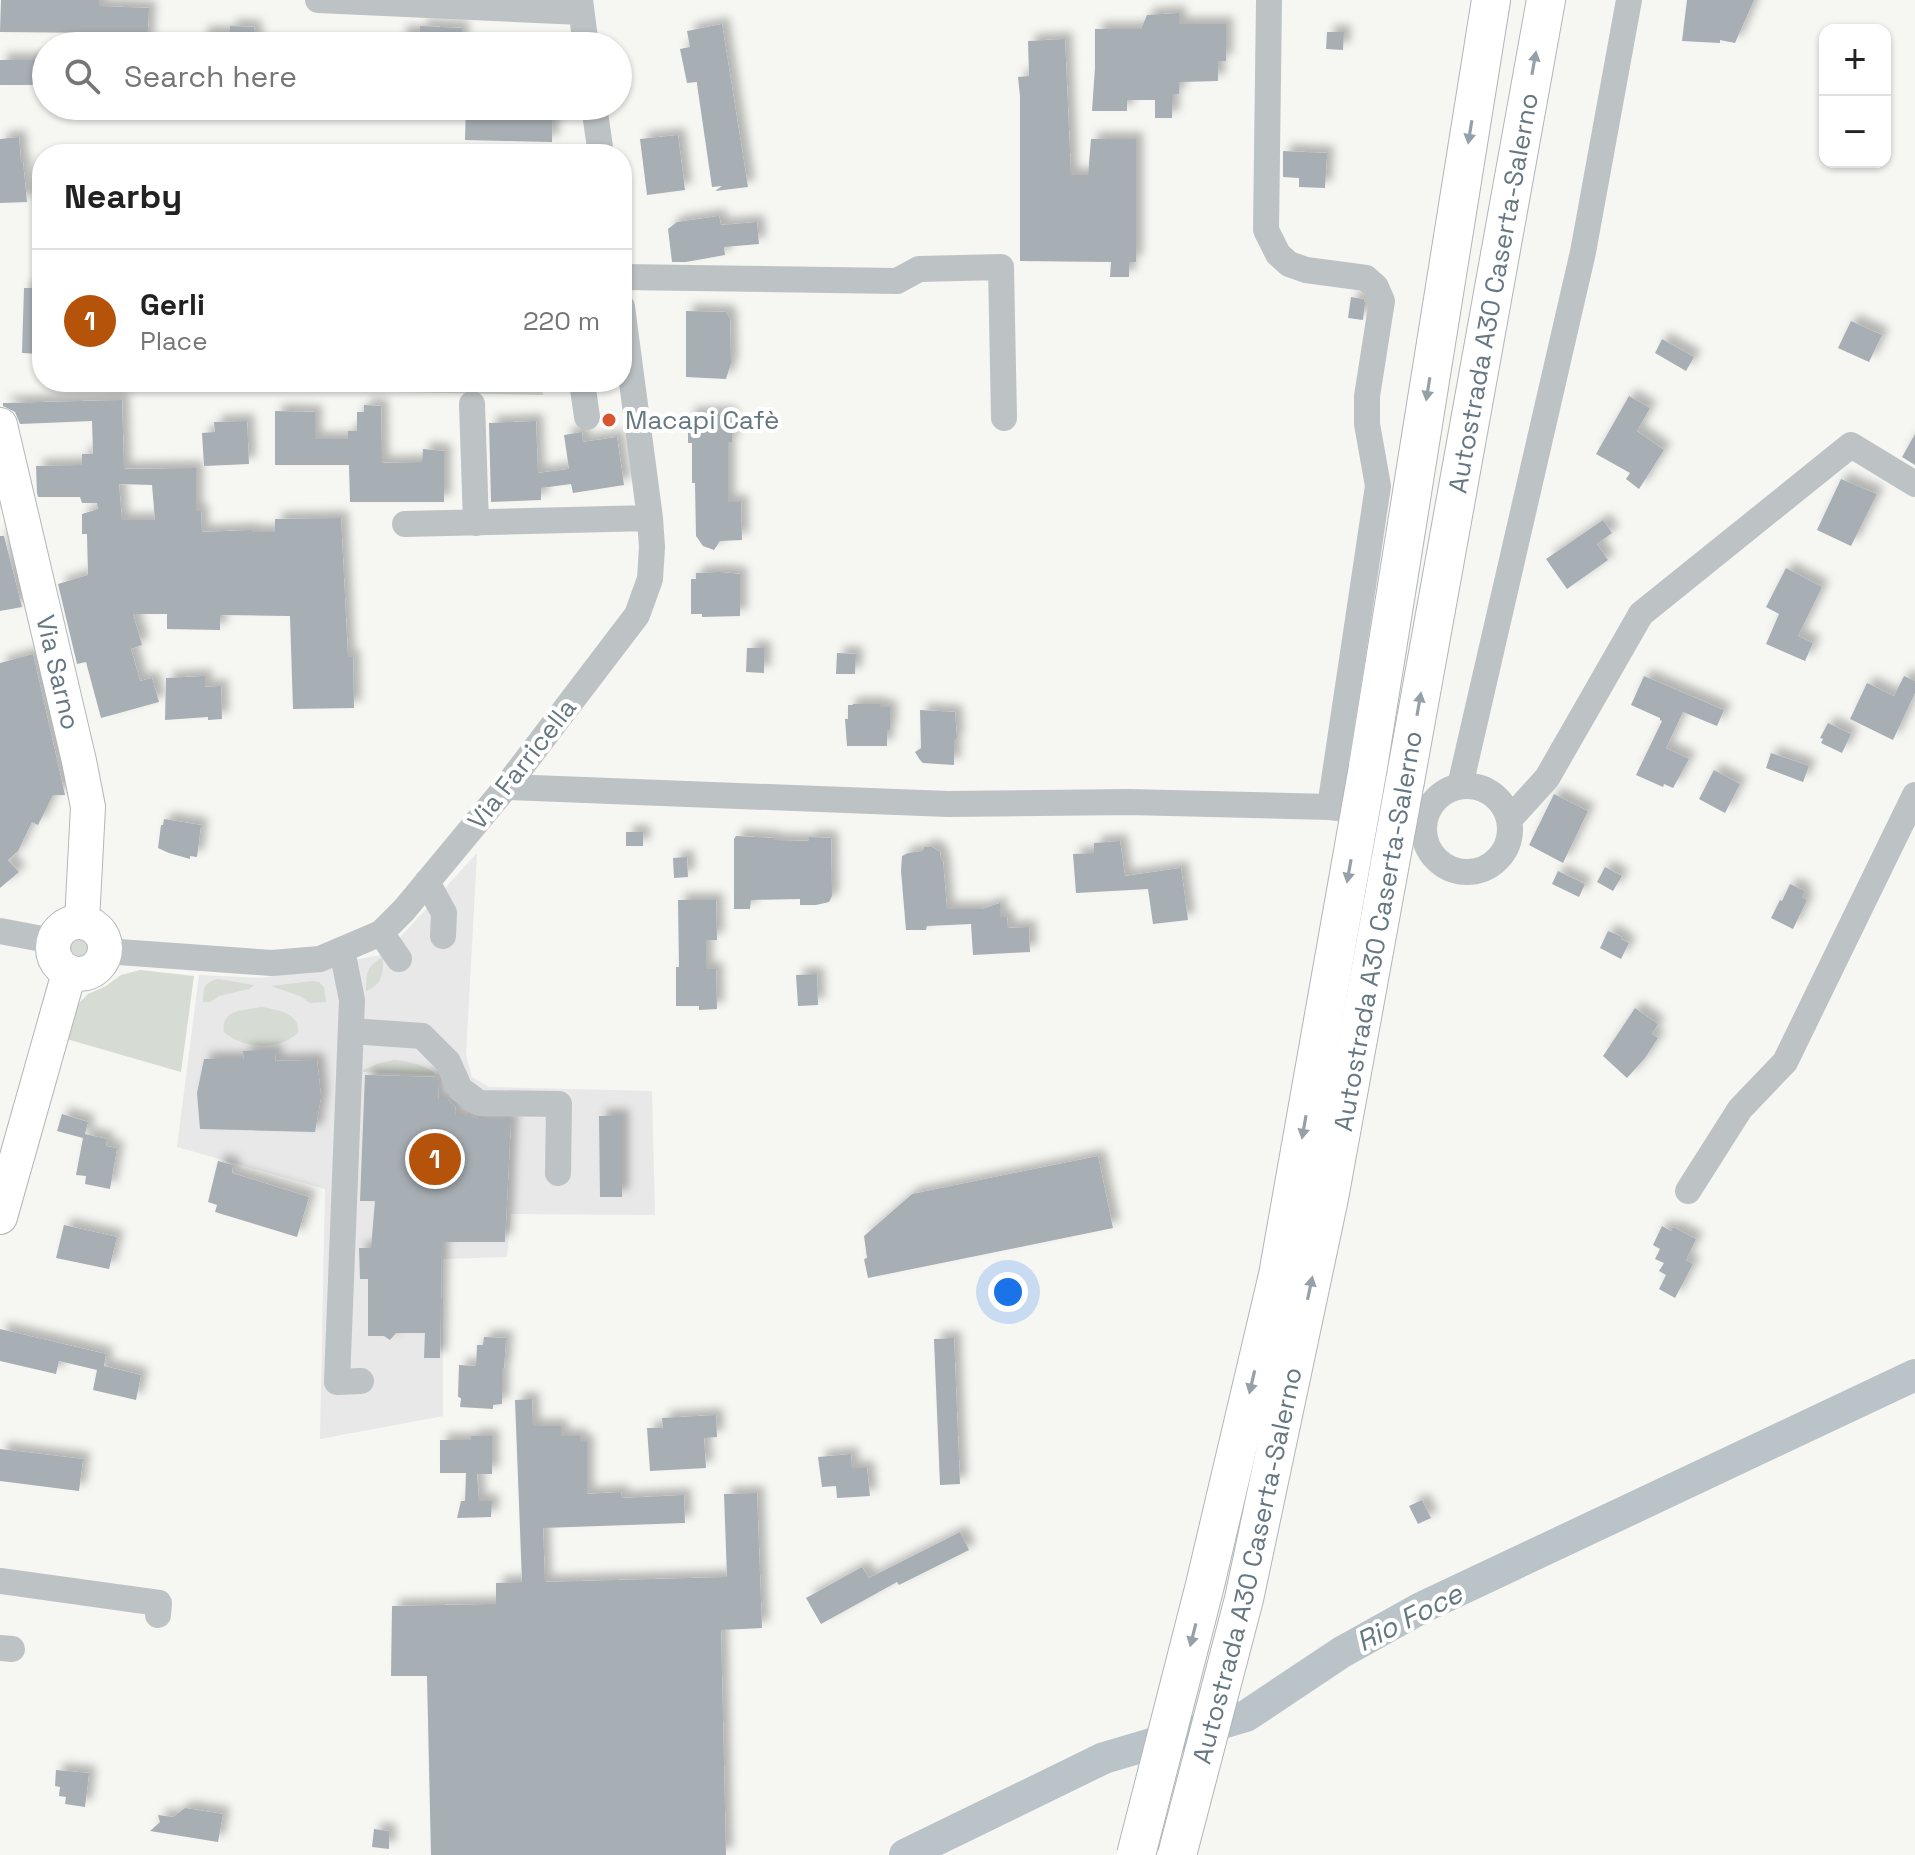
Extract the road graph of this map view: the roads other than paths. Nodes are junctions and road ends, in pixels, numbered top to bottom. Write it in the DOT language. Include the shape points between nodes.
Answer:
graph roads {
  1 [pos="318,0"];
  2 [pos="1269,0"];
  3 [pos="1491,0"];
  4 [pos="1546,0"];
  5 [pos="1629,0"];
  6 [pos="581,6"];
  7 [pos="584,32"];
  8 [pos="596,120"];
  9 [pos="600,144"];
  10 [pos="632,277"];
  11 [pos="583,392"];
  12 [pos="629,392"];
  13 [pos="472,404"];
  14 [pos="587,417"];
  15 [pos="1004,418"];
  16 [pos="0,425"];
  17 [pos="1915,484"];
  18 [pos="650,518"];
  19 [pos="476,523"];
  20 [pos="405,524"];
  21 [pos="1460,786"];
  22 [pos="506,787"];
  23 [pos="1915,795"];
  24 [pos="1330,807"];
  25 [pos="1509,820"];
  26 [pos="1424,822"];
  27 [pos="427,882"];
  28 [pos="82,921"];
  29 [pos="0,931"];
  30 [pos="381,933"];
  31 [pos="443,936"];
  32 [pos="53,941"];
  33 [pos="342,950"];
  34 [pos="105,951"];
  35 [pos="399,959"];
  36 [pos="71,973"];
  37 [pos="351,1031"];
  38 [pos="558,1173"];
  39 [pos="1688,1191"];
  40 [pos="0,1217"];
  41 [pos="361,1381"];
  42 [pos="0,1581"];
  43 [pos="158,1615"];
  44 [pos="1136,1855"];
  45 [pos="1177,1855"];
  1 -- 6 [label="street"];
  2 -- 24 [label="street" via="1266,230 1289,264 1366,278 1382,301 1367,396 1378,486"];
  3 -- 44 [label="highway, Autostrada A30 Caserta-Salerno, one-way, bridge" via="1368,767 1278,1275"];
  45 -- 4 [label="highway, Autostrada A30 Caserta-Salerno, one-way, bridge" via="1244,1599 1329,1198"];
  5 -- 21 [label="street" via="1583,252"];
  6 -- 7 [label="street"];
  8 -- 9 [label="street"];
  10 -- 15 [label="street" via="897,281 919,269 1001,267"];
  11 -- 14 [label="street"];
  12 -- 18 [label="street, Via Farricella"];
  13 -- 19 [label="street"];
  16 -- 28 [label="main road, Via Sarno" via="88,807"];
  17 -- 25 [label="street" via="1851,445 1641,614 1547,778"];
  18 -- 19 [label="street"];
  18 -- 22 [label="street, Via Farricella" via="650,579 637,615"];
  19 -- 20 [label="street"];
  21 -- 25 [label="street" via="1497,797"];
  21 -- 26 [label="street" via="1434,800"];
  22 -- 24 [label="street" via="948,804"];
  22 -- 27 [label="street, Via Farricella"];
  23 -- 39 [label="street" via="1785,1062 1740,1109"];
  24 -- 26 [label="street"];
  25 -- 26 [label="street" via="1510,834 1497,860 1470,872 1442,865 1425,841"];
  27 -- 30 [label="street, Via Farricella"];
  27 -- 31 [label="street" via="444,913"];
  28 -- 32 [label="main road" via="67,924"];
  28 -- 34 [label="main road" via="102,935"];
  29 -- 32 [label="street"];
  30 -- 33 [label="street, Via Farricella"];
  30 -- 35 [label="street"];
  32 -- 36 [label="main road" via="58,964"];
  33 -- 34 [label="street, Via Farricella" via="320,959 272,963"];
  33 -- 37 [label="street" via="352,1000"];
  34 -- 36 [label="main road" via="93,970"];
  36 -- 40 [label="main road"];
  37 -- 38 [label="street" via="422,1036 448,1062 460,1089 479,1103 559,1104"];
  37 -- 41 [label="street" via="337,1382"];
  42 -- 43 [label="street" via="159,1603"];
}
